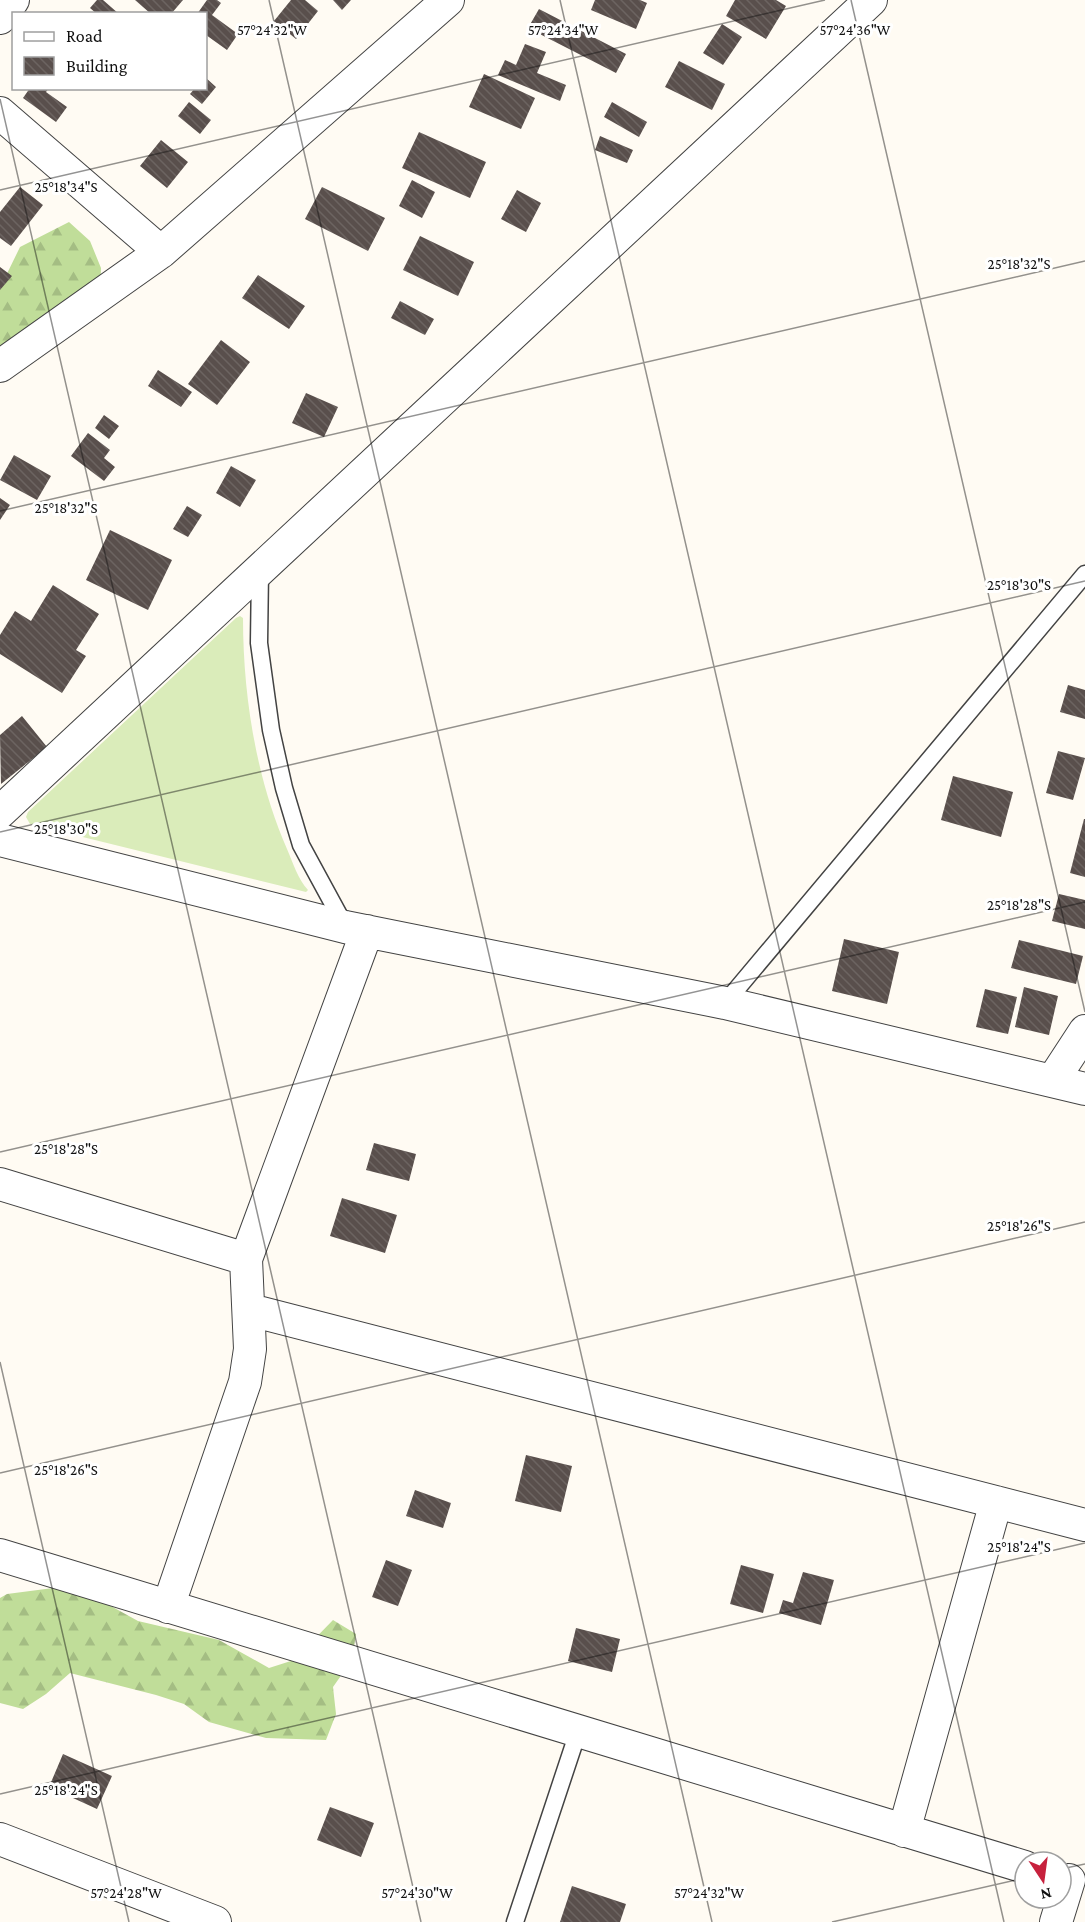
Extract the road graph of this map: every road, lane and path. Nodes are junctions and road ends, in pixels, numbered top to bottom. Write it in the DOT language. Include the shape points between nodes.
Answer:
graph roads {
  1 [pos="13,0"];
  2 [pos="448,0"];
  3 [pos="871,0"];
  4 [pos="0,18"];
  5 [pos="0,113"];
  6 [pos="161,252"];
  7 [pos="0,366"];
  8 [pos="260,570"];
  9 [pos="1085,574"];
  10 [pos="0,812"];
  11 [pos="0,840"];
  12 [pos="356,929"];
  13 [pos="725,1003"];
  14 [pos="1085,1031"];
  15 [pos="1053,1080"];
  16 [pos="1085,1089"];
  17 [pos="0,1184"];
  18 [pos="246,1259"];
  19 [pos="249,1310"];
  20 [pos="996,1502"];
  21 [pos="1085,1525"];
  22 [pos="0,1555"];
  23 [pos="168,1607"];
  24 [pos="578,1732"];
  25 [pos="904,1831"];
  26 [pos="0,1839"];
  27 [pos="1013,1863"];
  28 [pos="215,1922"];
  29 [pos="515,1922"];
  1 -- 4 [label="street"];
  2 -- 6 [label="street"];
  3 -- 8 [label="street"];
  5 -- 6 [label="street"];
  6 -- 7 [label="street"];
  8 -- 10 [label="street"];
  8 -- 12 [label="lane" via="259,643 284,788 300,845"];
  9 -- 13 [label="lane"];
  11 -- 12 [label="street"];
  12 -- 13 [label="street"];
  12 -- 18 [label="street"];
  13 -- 15 [label="street"];
  14 -- 15 [label="street"];
  15 -- 16 [label="street"];
  17 -- 18 [label="street"];
  18 -- 19 [label="street"];
  19 -- 20 [label="street"];
  19 -- 23 [label="street" via="250,1350 245,1382"];
  20 -- 21 [label="street"];
  20 -- 25 [label="street"];
  22 -- 23 [label="street"];
  23 -- 24 [label="street"];
  24 -- 25 [label="street"];
  24 -- 29 [label="lane"];
  25 -- 27 [label="street"];
  26 -- 28 [label="street"];
}
